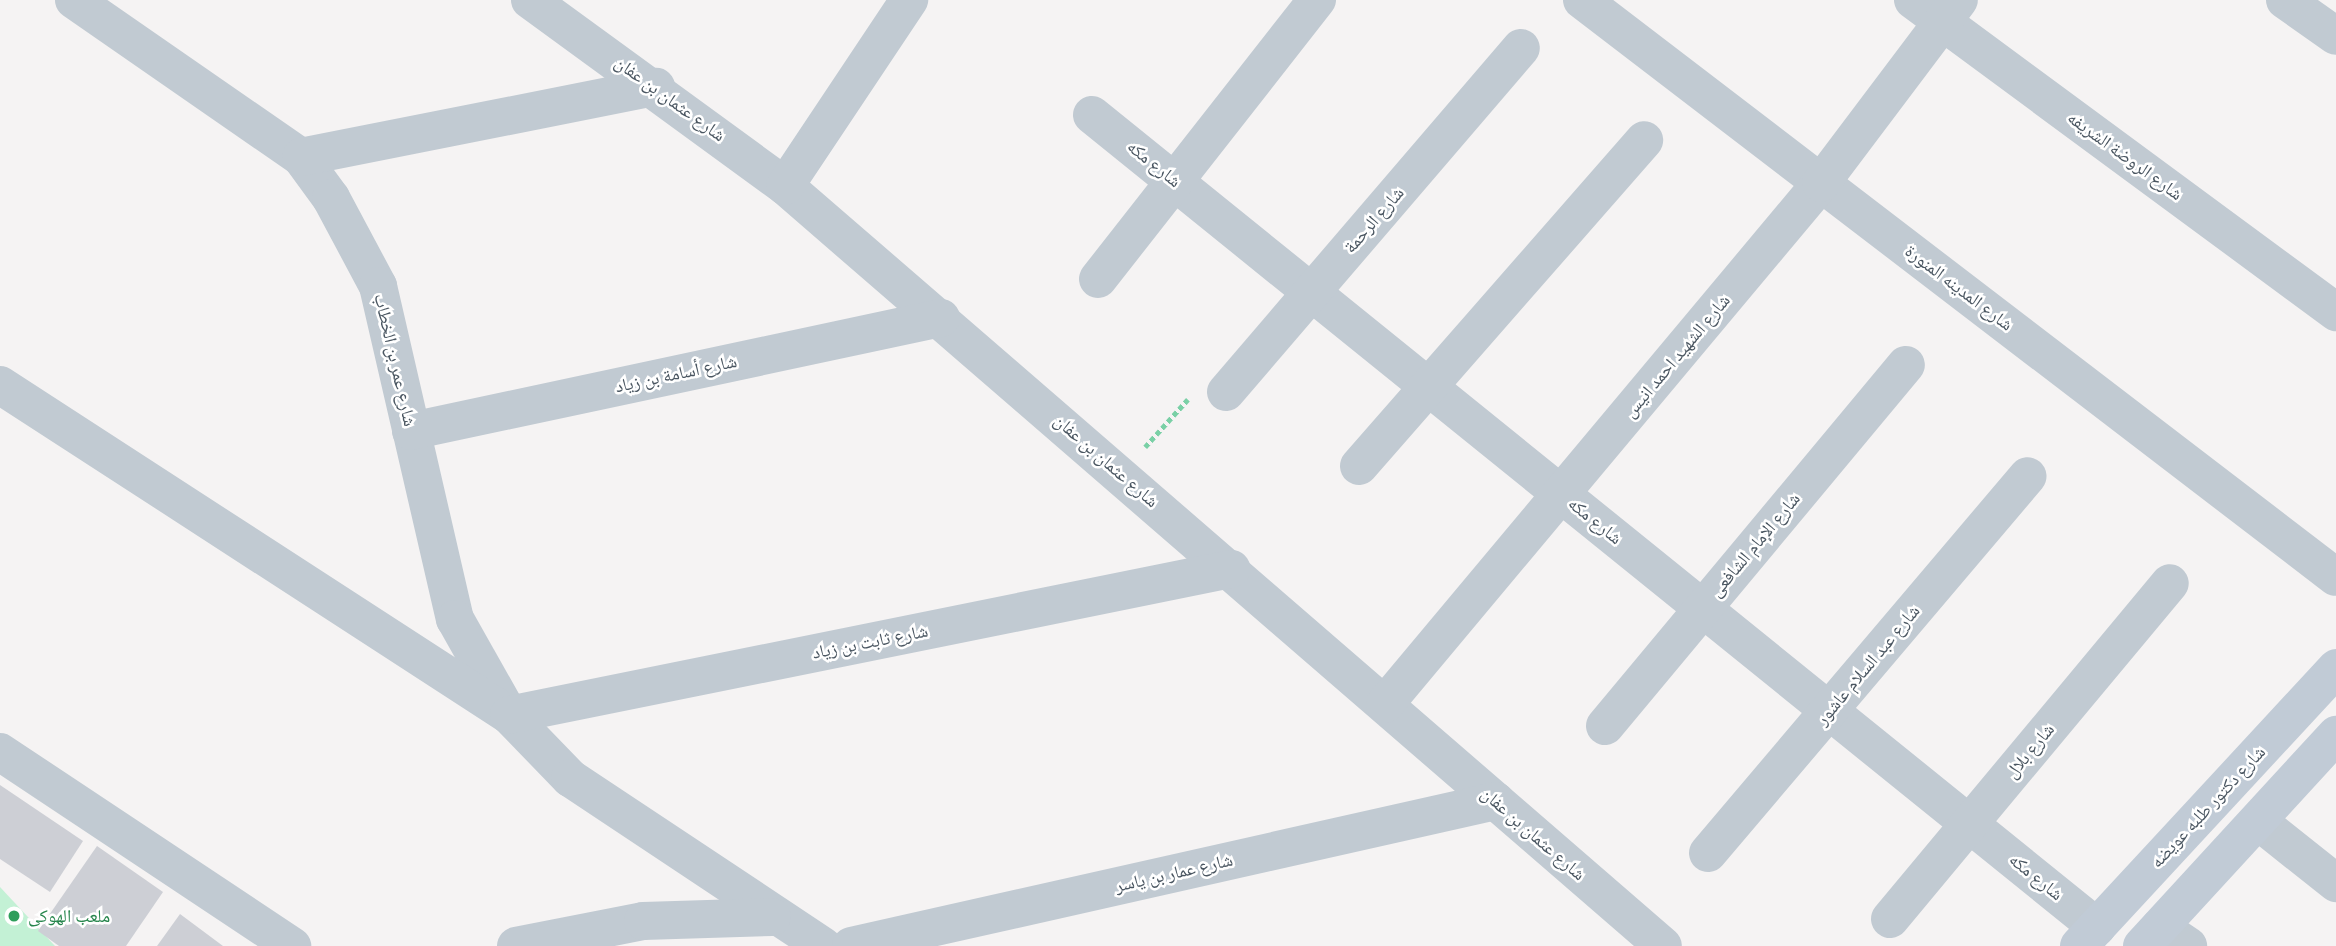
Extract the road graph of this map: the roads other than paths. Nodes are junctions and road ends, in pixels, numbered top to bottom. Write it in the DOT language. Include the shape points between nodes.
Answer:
graph roads {
  1 [pos="74,0"];
  2 [pos="530,0"];
  3 [pos="909,0"];
  4 [pos="1317,0"];
  5 [pos="1582,0"];
  6 [pos="2285,0"];
  7 [pos="1938,7"];
  8 [pos="2336,36"];
  9 [pos="1521,48"];
  10 [pos="656,88"];
  11 [pos="1092,115"];
  12 [pos="1644,140"];
  13 [pos="301,157"];
  14 [pos="1175,181"];
  15 [pos="1821,183"];
  16 [pos="785,186"];
  17 [pos="1098,279"];
  18 [pos="1312,292"];
  19 [pos="2336,312"];
  20 [pos="941,318"];
  21 [pos="1906,365"];
  22 [pos="0,385"];
  23 [pos="1429,387"];
  24 [pos="1226,392"];
  25 [pos="411,431"];
  26 [pos="1359,466"];
  27 [pos="2028,476"];
  28 [pos="1562,494"];
  29 [pos="1231,569"];
  30 [pos="2336,577"];
  31 [pos="2170,583"];
  32 [pos="1703,608"];
  33 [pos="2336,668"];
  34 [pos="1385,704"];
  35 [pos="1829,710"];
  36 [pos="509,715"];
  37 [pos="1605,726"];
  38 [pos="2336,735"];
  39 [pos="0,752"];
  40 [pos="1496,801"];
  41 [pos="2258,821"];
  42 [pos="1969,823"];
  43 [pos="1709,853"];
  44 [pos="2336,883"];
  45 [pos="772,917"];
  46 [pos="1890,919"];
  47 [pos="2088,936"];
  48 [pos="2163,940"];
  49 [pos="292,946"];
  50 [pos="516,946"];
  51 [pos="823,946"];
  52 [pos="851,946"];
  53 [pos="1663,946"];
  1 -- 13 [label="street, شارع عمر بن الخطاب"];
  2 -- 10 [label="street, شارع عثمان بن عفان"];
  3 -- 16 [label="street"];
  4 -- 14 [label="street"];
  5 -- 15 [label="street, شارع المدينه المنورة"];
  6 -- 8 [label="street"];
  7 -- 15 [label="street, شارع الشهيد احمد انيس"];
  7 -- 19 [label="street, شارع الروضة الشريفه"];
  9 -- 18 [label="street, شارع الرحمة"];
  10 -- 13 [label="street"];
  10 -- 16 [label="street, شارع عثمان بن عفان"];
  11 -- 14 [label="street, شارع مكه"];
  12 -- 23 [label="street"];
  13 -- 25 [label="street, شارع عمر بن الخطاب" via="331,198 378,286"];
  14 -- 17 [label="street"];
  14 -- 18 [label="street, شارع مكه"];
  15 -- 28 [label="street, شارع الشهيد احمد انيس"];
  15 -- 30 [label="street, شارع المدينه المنورة"];
  16 -- 20 [label="street, شارع عثمان بن عفان"];
  18 -- 23 [label="street, شارع مكه"];
  18 -- 24 [label="street, شارع الرحمة"];
  20 -- 25 [label="street, شارع أسامة بن زياد"];
  20 -- 29 [label="street, شارع عثمان بن عفان"];
  21 -- 32 [label="street, شارع الإمام الشافعى"];
  22 -- 36 [label="street, شارع عمر بن الخطاب"];
  23 -- 26 [label="street"];
  23 -- 28 [label="street, شارع مكه"];
  25 -- 36 [label="street, شارع عمر بن الخطاب" via="455,619"];
  27 -- 35 [label="street, شارع عبد السلام عاشور"];
  28 -- 32 [label="street, شارع مكه"];
  28 -- 34 [label="street, شارع الشهيد احمد انيس"];
  29 -- 34 [label="street, شارع عثمان بن عفان"];
  29 -- 36 [label="street, شارع ثابت بن زياد"];
  31 -- 42 [label="street, شارع بلال"];
  32 -- 35 [label="street, شارع مكه"];
  32 -- 37 [label="street, شارع الإمام الشافعى"];
  33 -- 47 [label="street, شارع دكتور طلبه عويضه"];
  34 -- 40 [label="street, شارع عثمان بن عفان"];
  35 -- 42 [label="street, شارع مكه"];
  35 -- 43 [label="street, شارع عبد السلام عاشور"];
  36 -- 45 [label="street, شارع عمر بن الخطاب" via="570,778"];
  38 -- 41 [label="street"];
  39 -- 49 [label="street"];
  40 -- 52 [label="street, شارع عمار بن ياسر"];
  40 -- 53 [label="street, شارع عثمان بن عفان"];
  41 -- 44 [label="street"];
  41 -- 48 [label="street"];
  42 -- 46 [label="street, شارع بلال"];
  42 -- 47 [label="street, شارع مكه"];
  45 -- 50 [label="street" via="643,921"];
  45 -- 51 [label="street, شارع عمر بن الخطاب"];
}
